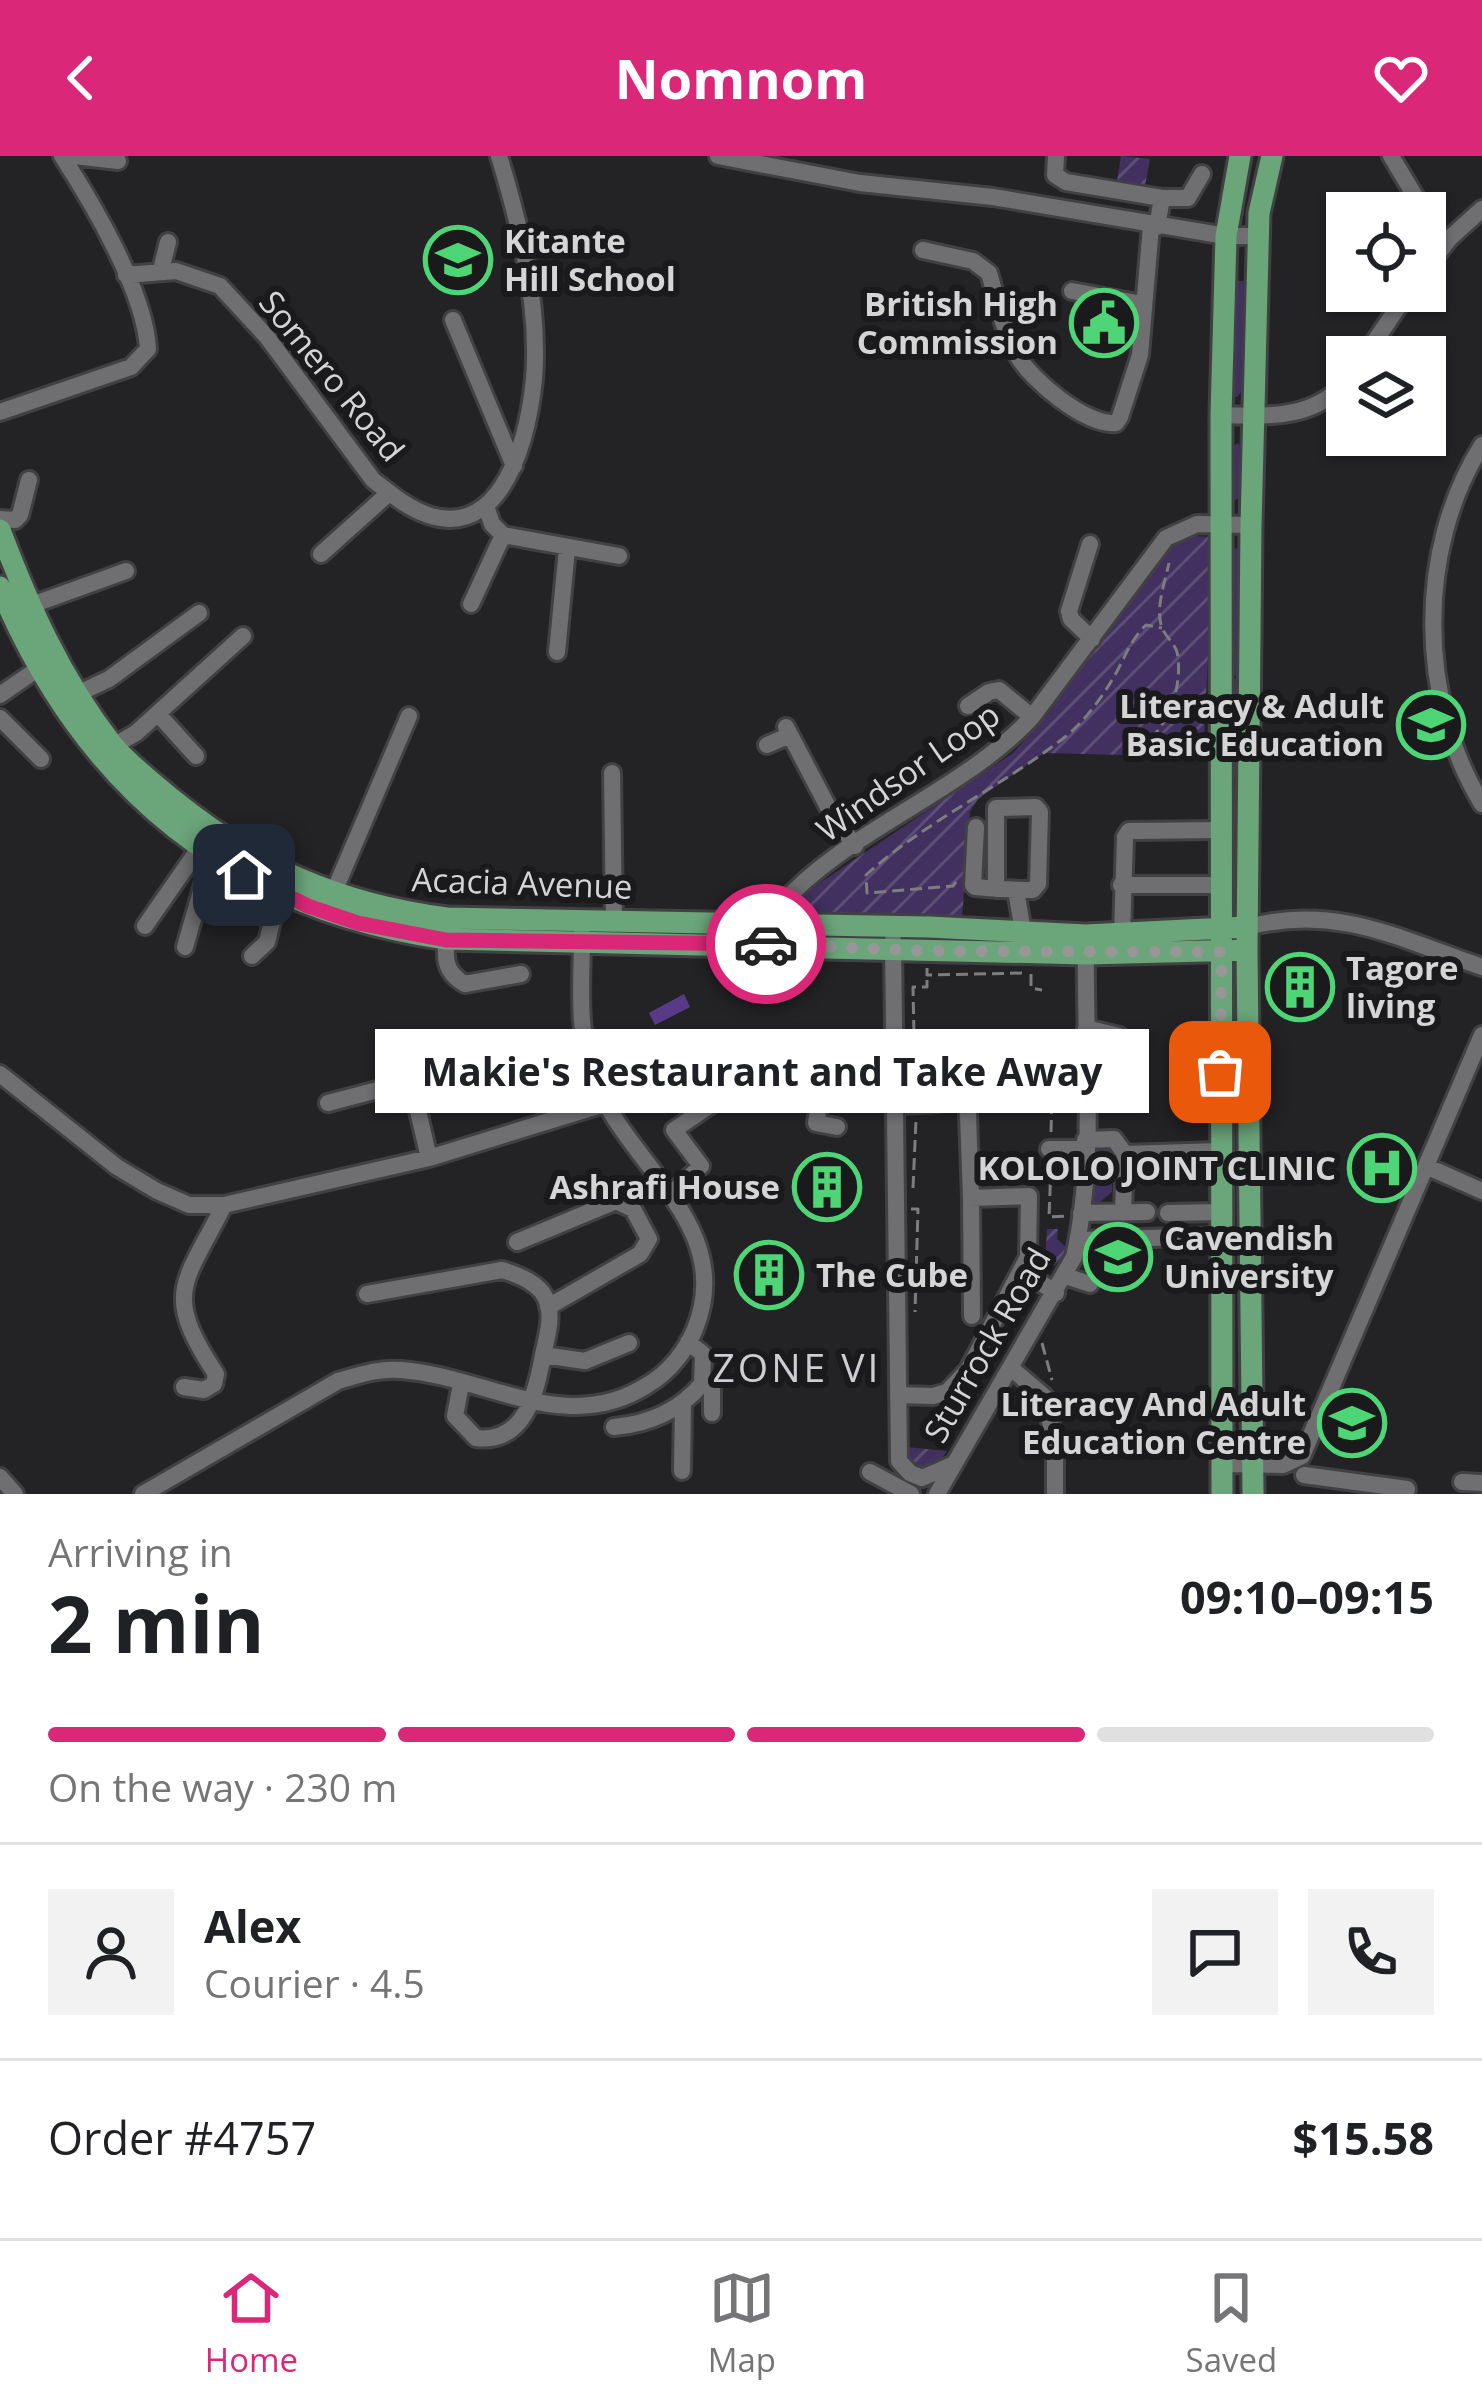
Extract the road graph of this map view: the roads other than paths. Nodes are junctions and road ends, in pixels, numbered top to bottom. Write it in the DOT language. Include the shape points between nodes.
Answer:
graph roads {
  1 [pos="62,156"];
  2 [pos="74,156"];
  3 [pos="499,156"];
  4 [pos="718,156"];
  5 [pos="1056,156"];
  6 [pos="1240,156"];
  7 [pos="1272,156"];
  8 [pos="1390,156"];
  9 [pos="118,161"];
  10 [pos="1202,174"];
  11 [pos="1412,192"];
  12 [pos="1162,198"];
  13 [pos="1482,209"];
  14 [pos="1154,226"];
  15 [pos="1226,236"];
  16 [pos="1258,236"];
  17 [pos="168,242"];
  18 [pos="1446,243"];
  19 [pos="923,250"];
  20 [pos="161,270"];
  21 [pos="126,275"];
  22 [pos="1072,291"];
  23 [pos="1142,304"];
  24 [pos="453,320"];
  25 [pos="1326,400"];
  26 [pos="0,412"];
  27 [pos="1221,415"];
  28 [pos="1253,416"];
  29 [pos="1482,445"];
  30 [pos="514,466"];
  31 [pos="29,481"];
  32 [pos="389,493"];
  33 [pos="486,506"];
  34 [pos="0,519"];
  35 [pos="1221,523"];
  36 [pos="1251,525"];
  37 [pos="0,530"];
  38 [pos="503,535"];
  39 [pos="1090,544"];
  40 [pos="567,549"];
  41 [pos="321,554"];
  42 [pos="619,556"];
  43 [pos="126,571"];
  44 [pos="0,587"];
  45 [pos="471,604"];
  46 [pos="29,606"];
  47 [pos="199,613"];
  48 [pos="243,636"];
  49 [pos="1091,639"];
  50 [pos="556,652"];
  51 [pos="39,668"];
  52 [pos="77,694"];
  53 [pos="0,695"];
  54 [pos="968,706"];
  55 [pos="158,714"];
  56 [pos="409,716"];
  57 [pos="1033,717"];
  58 [pos="0,718"];
  59 [pos="766,745"];
  60 [pos="113,746"];
  61 [pos="196,756"];
  62 [pos="41,759"];
  63 [pos="612,773"];
  64 [pos="1482,804"];
  65 [pos="976,827"];
  66 [pos="1221,830"];
  67 [pos="855,846"];
  68 [pos="209,853"];
  69 [pos="1219,884"];
  70 [pos="1121,885"];
  71 [pos="996,889"];
  72 [pos="1016,890"];
  73 [pos="278,893"];
  74 [pos="333,894"];
  75 [pos="614,921"];
  76 [pos="780,923"];
  77 [pos="145,926"];
  78 [pos="447,929"];
  79 [pos="581,931"];
  80 [pos="1024,932"];
  81 [pos="1252,933"];
  82 [pos="1122,935"];
  83 [pos="893,938"];
  84 [pos="1222,941"];
  85 [pos="1086,945"];
  86 [pos="185,947"];
  87 [pos="252,956"];
  88 [pos="1482,967"];
  89 [pos="521,974"];
  90 [pos="1086,1028"];
  91 [pos="1482,1035"];
  92 [pos="407,1043"];
  93 [pos="584,1047"];
  94 [pos="495,1059"];
  95 [pos="1039,1059"];
  96 [pos="0,1074"];
  97 [pos="894,1074"];
  98 [pos="411,1081"];
  99 [pos="1088,1082"];
  100 [pos="967,1100"];
  101 [pos="328,1103"];
  102 [pos="604,1103"];
  103 [pos="895,1104"];
  104 [pos="709,1106"];
  105 [pos="837,1127"];
  106 [pos="1085,1144"];
  107 [pos="1050,1149"];
  108 [pos="1219,1151"];
  109 [pos="1125,1154"];
  110 [pos="429,1159"];
  111 [pos="1427,1168"];
  112 [pos="1482,1191"];
  113 [pos="670,1195"];
  114 [pos="971,1198"];
  115 [pos="224,1205"];
  116 [pos="1147,1212"];
  117 [pos="1220,1212"];
  118 [pos="1124,1213"];
  119 [pos="1168,1213"];
  120 [pos="1081,1215"];
  121 [pos="1220,1236"];
  122 [pos="1078,1240"];
  123 [pos="517,1242"];
  124 [pos="1021,1270"];
  125 [pos="1061,1284"];
  126 [pos="1090,1284"];
  127 [pos="368,1294"];
  128 [pos="548,1306"];
  129 [pos="972,1316"];
  130 [pos="688,1342"];
  131 [pos="628,1343"];
  132 [pos="543,1355"];
  133 [pos="1012,1369"];
  134 [pos="461,1384"];
  135 [pos="702,1384"];
  136 [pos="184,1387"];
  137 [pos="898,1395"];
  138 [pos="683,1402"];
  139 [pos="533,1404"];
  140 [pos="712,1413"];
  141 [pos="614,1427"];
  142 [pos="954,1464"];
  143 [pos="1221,1464"];
  144 [pos="1252,1466"];
  145 [pos="682,1471"];
  146 [pos="870,1472"];
  147 [pos="0,1477"];
  148 [pos="1302,1477"];
  149 [pos="1462,1482"];
  150 [pos="1482,1483"];
  151 [pos="1407,1489"];
  152 [pos="15,1494"];
  153 [pos="143,1494"];
  154 [pos="911,1494"];
  155 [pos="937,1494"];
  156 [pos="1055,1494"];
  157 [pos="1222,1494"];
  158 [pos="1252,1494"];
  1 -- 21 [label="street"];
  2 -- 9 [label="street"];
  3 -- 30 [label="street" via="523,247 535,356"];
  4 -- 14 [label="street"];
  5 -- 12 [label="street" via="1055,175 1066,182"];
  6 -- 15 [label="main road"];
  7 -- 16 [label="main road"];
  8 -- 11 [label="street"];
  10 -- 12 [label="street" via="1188,198"];
  12 -- 14 [label="street"];
  13 -- 18 [label="street"];
  14 -- 15 [label="street"];
  14 -- 23 [label="street"];
  15 -- 16 [label="street"];
  15 -- 27 [label="main road"];
  16 -- 28 [label="main road"];
  17 -- 20 [label="street"];
  19 -- 23 [label="street" via="982,265 1019,361 1071,409 1106,424 1120,417 1140,355"];
  20 -- 21 [label="street, Somero Road"];
  20 -- 32 [label="street, Somero Road" via="220,286"];
  21 -- 26 [label="street" via="147,338 143,358"];
  22 -- 23 [label="street"];
  24 -- 30 [label="street"];
  25 -- 28 [label="street" via="1301,413"];
  27 -- 28 [label="street"];
  27 -- 35 [label="main road"];
  28 -- 36 [label="main road"];
  29 -- 64 [label="street" via="1458,494 1433,613 1440,694"];
  30 -- 33 [label="street"];
  31 -- 34 [label="street" via="20,514"];
  32 -- 33 [label="street, Somero Road" via="444,518"];
  32 -- 41 [label="street"];
  33 -- 38 [label="street"];
  35 -- 36 [label="street"];
  35 -- 49 [label="street, Windsor Loop" via="1175,532"];
  35 -- 66 [label="main road"];
  36 -- 81 [label="main road"];
  37 -- 46 [label="main road, Acacia Avenue"];
  38 -- 40 [label="street"];
  38 -- 45 [label="street"];
  39 -- 49 [label="street" via="1069,611"];
  40 -- 42 [label="street"];
  40 -- 50 [label="street"];
  43 -- 46 [label="street"];
  44 -- 51 [label="main road, Acacia Avenue"];
  46 -- 52 [label="main road, Acacia Avenue"];
  47 -- 52 [label="street" via="109,680"];
  48 -- 55 [label="street"];
  49 -- 57 [label="street, Windsor Loop"];
  51 -- 53 [label="street"];
  51 -- 68 [label="main road, Acacia Avenue" via="107,766"];
  52 -- 60 [label="main road, Acacia Avenue"];
  54 -- 57 [label="street" via="999,690"];
  55 -- 60 [label="street"];
  55 -- 61 [label="street"];
  56 -- 74 [label="street"];
  57 -- 67 [label="street, Windsor Loop" via="1009,743"];
  58 -- 62 [label="street"];
  59 -- 67 [label="street" via="788,731"];
  60 -- 74 [label="main road, Acacia Avenue" via="206,826"];
  63 -- 75 [label="street"];
  65 -- 71 [label="street" via="973,885"];
  66 -- 69 [label="main road"];
  66 -- 70 [label="street" via="1133,829 1125,837"];
  67 -- 76 [label="street, Windsor Loop" via="790,894 779,907"];
  68 -- 73 [label="main road, Acacia Avenue"];
  68 -- 77 [label="street"];
  68 -- 86 [label="street"];
  69 -- 70 [label="street"];
  69 -- 84 [label="main road"];
  70 -- 82 [label="street"];
  71 -- 72 [label="street"];
  71 -- 72 [label="street" via="996,808 1036,807 1038,884"];
  72 -- 80 [label="street"];
  73 -- 78 [label="main road, Acacia Avenue" via="358,923"];
  73 -- 87 [label="street" via="267,942"];
  74 -- 78 [label="main road, Acacia Avenue"];
  75 -- 76 [label="main road, Acacia Avenue"];
  75 -- 79 [label="main road, Acacia Avenue"];
  76 -- 83 [label="main road, Acacia Avenue"];
  78 -- 79 [label="main road, Acacia Avenue"];
  78 -- 89 [label="street" via="448,970 465,984"];
  79 -- 83 [label="main road, Acacia Avenue"];
  79 -- 93 [label="street"];
  80 -- 83 [label="main road, Acacia Avenue"];
  80 -- 85 [label="main road, Acacia Avenue"];
  81 -- 84 [label="main road, Acacia Avenue"];
  81 -- 88 [label="street" via="1330,918"];
  81 -- 144 [label="main road"];
  82 -- 84 [label="main road, Acacia Avenue"];
  82 -- 85 [label="main road, Acacia Avenue"];
  83 -- 85 [label="main road, Acacia Avenue"];
  83 -- 97 [label="street"];
  84 -- 85 [label="main road, Acacia Avenue"];
  84 -- 108 [label="main road"];
  85 -- 90 [label="street, Sturrock Road"];
  90 -- 99 [label="street, Sturrock Road"];
  90 -- 99 [label="street" via="1119,1036 1131,1057 1123,1078"];
  91 -- 111 [label="street"];
  92 -- 93 [label="street"];
  93 -- 102 [label="street"];
  94 -- 98 [label="street"];
  95 -- 100 [label="street" via="1019,1058 1020,1041 974,1045 966,1059"];
  96 -- 115 [label="street" via="157,1191 189,1205"];
  97 -- 103 [label="street"];
  97 -- 105 [label="street" via="826,1067 816,1124"];
  98 -- 101 [label="street"];
  98 -- 110 [label="street"];
  99 -- 106 [label="street, Sturrock Road"];
  100 -- 103 [label="street"];
  100 -- 114 [label="street"];
  102 -- 110 [label="street"];
  102 -- 113 [label="street"];
  103 -- 137 [label="street"];
  104 -- 113 [label="street" via="674,1130 701,1166"];
  106 -- 107 [label="street"];
  106 -- 109 [label="street" via="1114,1139"];
  106 -- 120 [label="street, Sturrock Road"];
  108 -- 109 [label="street"];
  108 -- 117 [label="main road"];
  109 -- 118 [label="street"];
  110 -- 115 [label="street"];
  111 -- 112 [label="street"];
  111 -- 148 [label="street" via="1302,1456"];
  113 -- 130 [label="street" via="690,1221 704,1265 704,1296"];
  114 -- 124 [label="street" via="1029,1196"];
  114 -- 129 [label="street"];
  115 -- 136 [label="street" via="181,1291 194,1341 216,1375 204,1390"];
  116 -- 118 [label="street"];
  117 -- 119 [label="street"];
  117 -- 121 [label="main road"];
  118 -- 120 [label="street"];
  120 -- 122 [label="street, Sturrock Road"];
  121 -- 122 [label="street"];
  121 -- 143 [label="main road"];
  122 -- 125 [label="street, Sturrock Road"];
  123 -- 128 [label="street" via="616,1202 634,1209 649,1239 640,1254"];
  124 -- 125 [label="street"];
  124 -- 137 [label="street" via="957,1384 933,1396"];
  125 -- 126 [label="street"];
  125 -- 133 [label="street, Sturrock Road"];
  127 -- 128 [label="street" via="502,1270 530,1282"];
  128 -- 132 [label="street"];
  130 -- 135 [label="street" via="704,1354"];
  130 -- 139 [label="street" via="635,1393 587,1406"];
  131 -- 132 [label="street" via="585,1361"];
  132 -- 139 [label="street"];
  133 -- 142 [label="street, Sturrock Road"];
  133 -- 156 [label="street" via="1046,1397"];
  134 -- 139 [label="street"];
  134 -- 139 [label="street" via="455,1416 476,1438 501,1437"];
  134 -- 153 [label="street" via="402,1370 338,1382"];
  135 -- 138 [label="street"];
  135 -- 140 [label="street" via="712,1385"];
  137 -- 142 [label="street" via="904,1468 922,1478"];
  138 -- 141 [label="street"];
  138 -- 145 [label="street"];
  142 -- 155 [label="street, Sturrock Road"];
  143 -- 144 [label="street"];
  143 -- 157 [label="main road"];
  144 -- 148 [label="street"];
  144 -- 158 [label="main road"];
  146 -- 154 [label="street"];
  147 -- 152 [label="street"];
  148 -- 151 [label="street"];
  149 -- 150 [label="street"];
}
